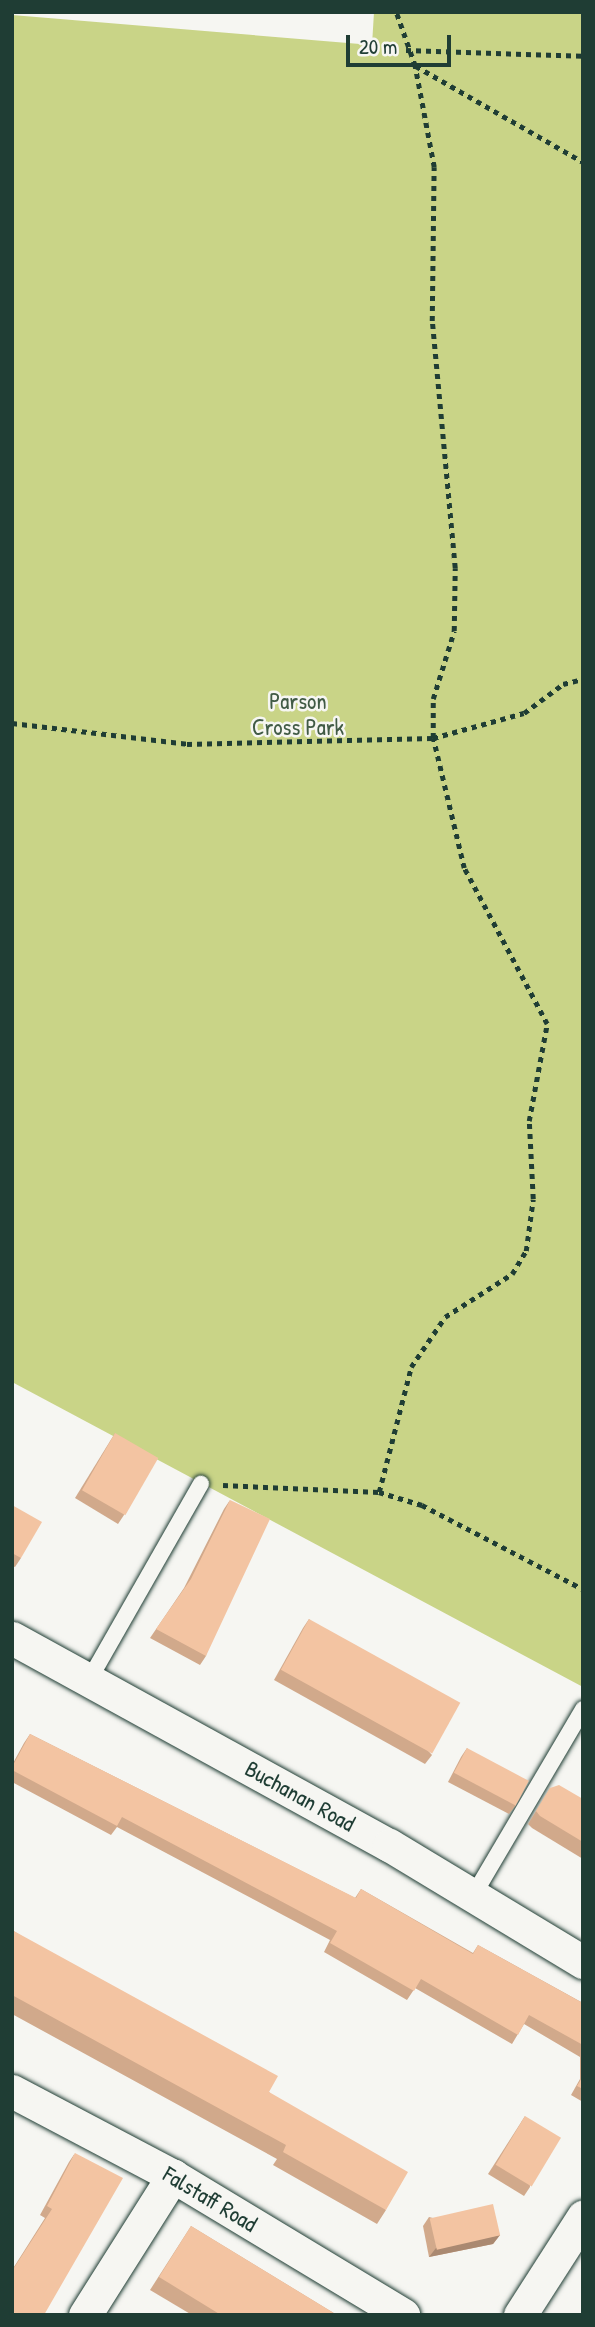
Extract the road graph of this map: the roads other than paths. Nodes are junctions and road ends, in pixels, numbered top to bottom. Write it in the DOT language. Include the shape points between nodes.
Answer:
graph roads {
  1 [pos="201,1484"];
  2 [pos="12,1638"];
  3 [pos="89,1680"];
  4 [pos="583,1709"];
  5 [pos="473,1896"];
  6 [pos="583,1962"];
  7 [pos="12,2091"];
  8 [pos="173,2176"];
  9 [pos="583,2217"];
  10 [pos="85,2315"];
  11 [pos="403,2315"];
  12 [pos="520,2315"];
  1 -- 3 [label="lane"];
  2 -- 3 [label="street, Buchanan Road"];
  3 -- 5 [label="street, Buchanan Road"];
  4 -- 5 [label="lane"];
  5 -- 6 [label="street, Buchanan Road"];
  7 -- 8 [label="street, Falstaff Road"];
  8 -- 10 [label="street"];
  8 -- 11 [label="street, Falstaff Road"];
  9 -- 12 [label="street"];
}
